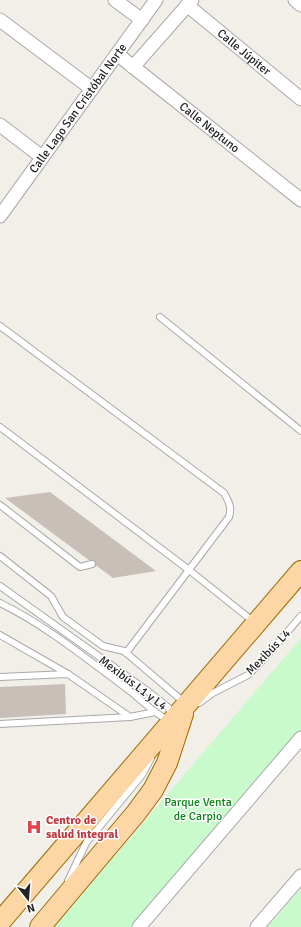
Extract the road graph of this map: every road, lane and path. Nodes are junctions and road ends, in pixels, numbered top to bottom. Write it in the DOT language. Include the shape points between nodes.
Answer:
graph roads {
  1 [pos="115,0"];
  2 [pos="156,0"];
  3 [pos="295,0"];
  4 [pos="190,3"];
  5 [pos="301,5"];
  6 [pos="0,20"];
  7 [pos="142,20"];
  8 [pos="117,54"];
  9 [pos="133,67"];
  10 [pos="92,89"];
  11 [pos="301,99"];
  12 [pos="0,125"];
  13 [pos="42,157"];
  14 [pos="301,200"];
  15 [pos="0,216"];
  16 [pos="160,317"];
  17 [pos="0,326"];
  18 [pos="0,427"];
  19 [pos="301,431"];
  20 [pos="0,506"];
  21 [pos="0,556"];
  22 [pos="92,564"];
  23 [pos="190,570"];
  24 [pos="301,571"];
  25 [pos="0,586"];
  26 [pos="0,603"];
  27 [pos="301,616"];
  28 [pos="256,624"];
  29 [pos="0,635"];
  30 [pos="126,653"];
  31 [pos="68,674"];
  32 [pos="0,677"];
  33 [pos="210,695"];
  34 [pos="155,712"];
  35 [pos="174,712"];
  36 [pos="130,717"];
  37 [pos="0,724"];
  38 [pos="301,738"];
  39 [pos="154,742"];
  40 [pos="301,876"];
  41 [pos="63,888"];
  42 [pos="0,922"];
  43 [pos="3,927"];
  44 [pos="40,927"];
  45 [pos="139,927"];
  46 [pos="257,927"];
  1 -- 7 [label="street"];
  2 -- 7 [label="street, Calle Lago San Cristóbal Norte"];
  3 -- 5 [label="street"];
  4 -- 9 [label="street, Calle Lago San Cristóbal Norte"];
  4 -- 11 [label="street, Calle Júpiter"];
  6 -- 10 [label="street"];
  7 -- 8 [label="street, Calle Lago San Cristóbal Norte"];
  8 -- 9 [label="street, Calle Neptuno"];
  8 -- 10 [label="street, Calle Lago San Cristóbal Norte"];
  9 -- 14 [label="street, Calle Neptuno"];
  10 -- 13 [label="street, Calle Lago San Cristóbal Norte"];
  12 -- 13 [label="street"];
  13 -- 15 [label="street, Calle Lago San Cristóbal Norte"];
  16 -- 19 [label="lane"];
  17 -- 23 [label="lane" via="224,493 231,510 228,517"];
  18 -- 23 [label="lane"];
  20 -- 22 [label="lane" via="80,566"];
  21 -- 30 [label="lane" via="51,596 63,617 103,646"];
  23 -- 28 [label="lane"];
  23 -- 30 [label="lane"];
  24 -- 28 [label="main road"];
  25 -- 35 [label="lane, Mexibús L1 y L4"];
  26 -- 34 [label="lane, Mexibús L1 y L4" via="41,625"];
  27 -- 33 [label="lane, Mexibús L4" via="248,675"];
  28 -- 35 [label="main road"];
  29 -- 31 [label="lane"];
  30 -- 35 [label="lane"];
  31 -- 32 [label="lane"];
  31 -- 36 [label="lane"];
  33 -- 35 [label="lane, Mexibús L4"];
  33 -- 35 [label="lane, Mexibús L4"];
  34 -- 35 [label="lane, Mexibús L1 y L4"];
  34 -- 36 [label="lane"];
  35 -- 39 [label="main road"];
  35 -- 41 [label="lane, Mexibús L1 y L4" via="142,775 86,843"];
  35 -- 44 [label="main road" via="167,763 153,790"];
  36 -- 37 [label="lane"];
  38 -- 45 [label="street"];
  39 -- 42 [label="main road"];
  39 -- 43 [label="lane" via="135,772"];
  40 -- 46 [label="street"];
}
